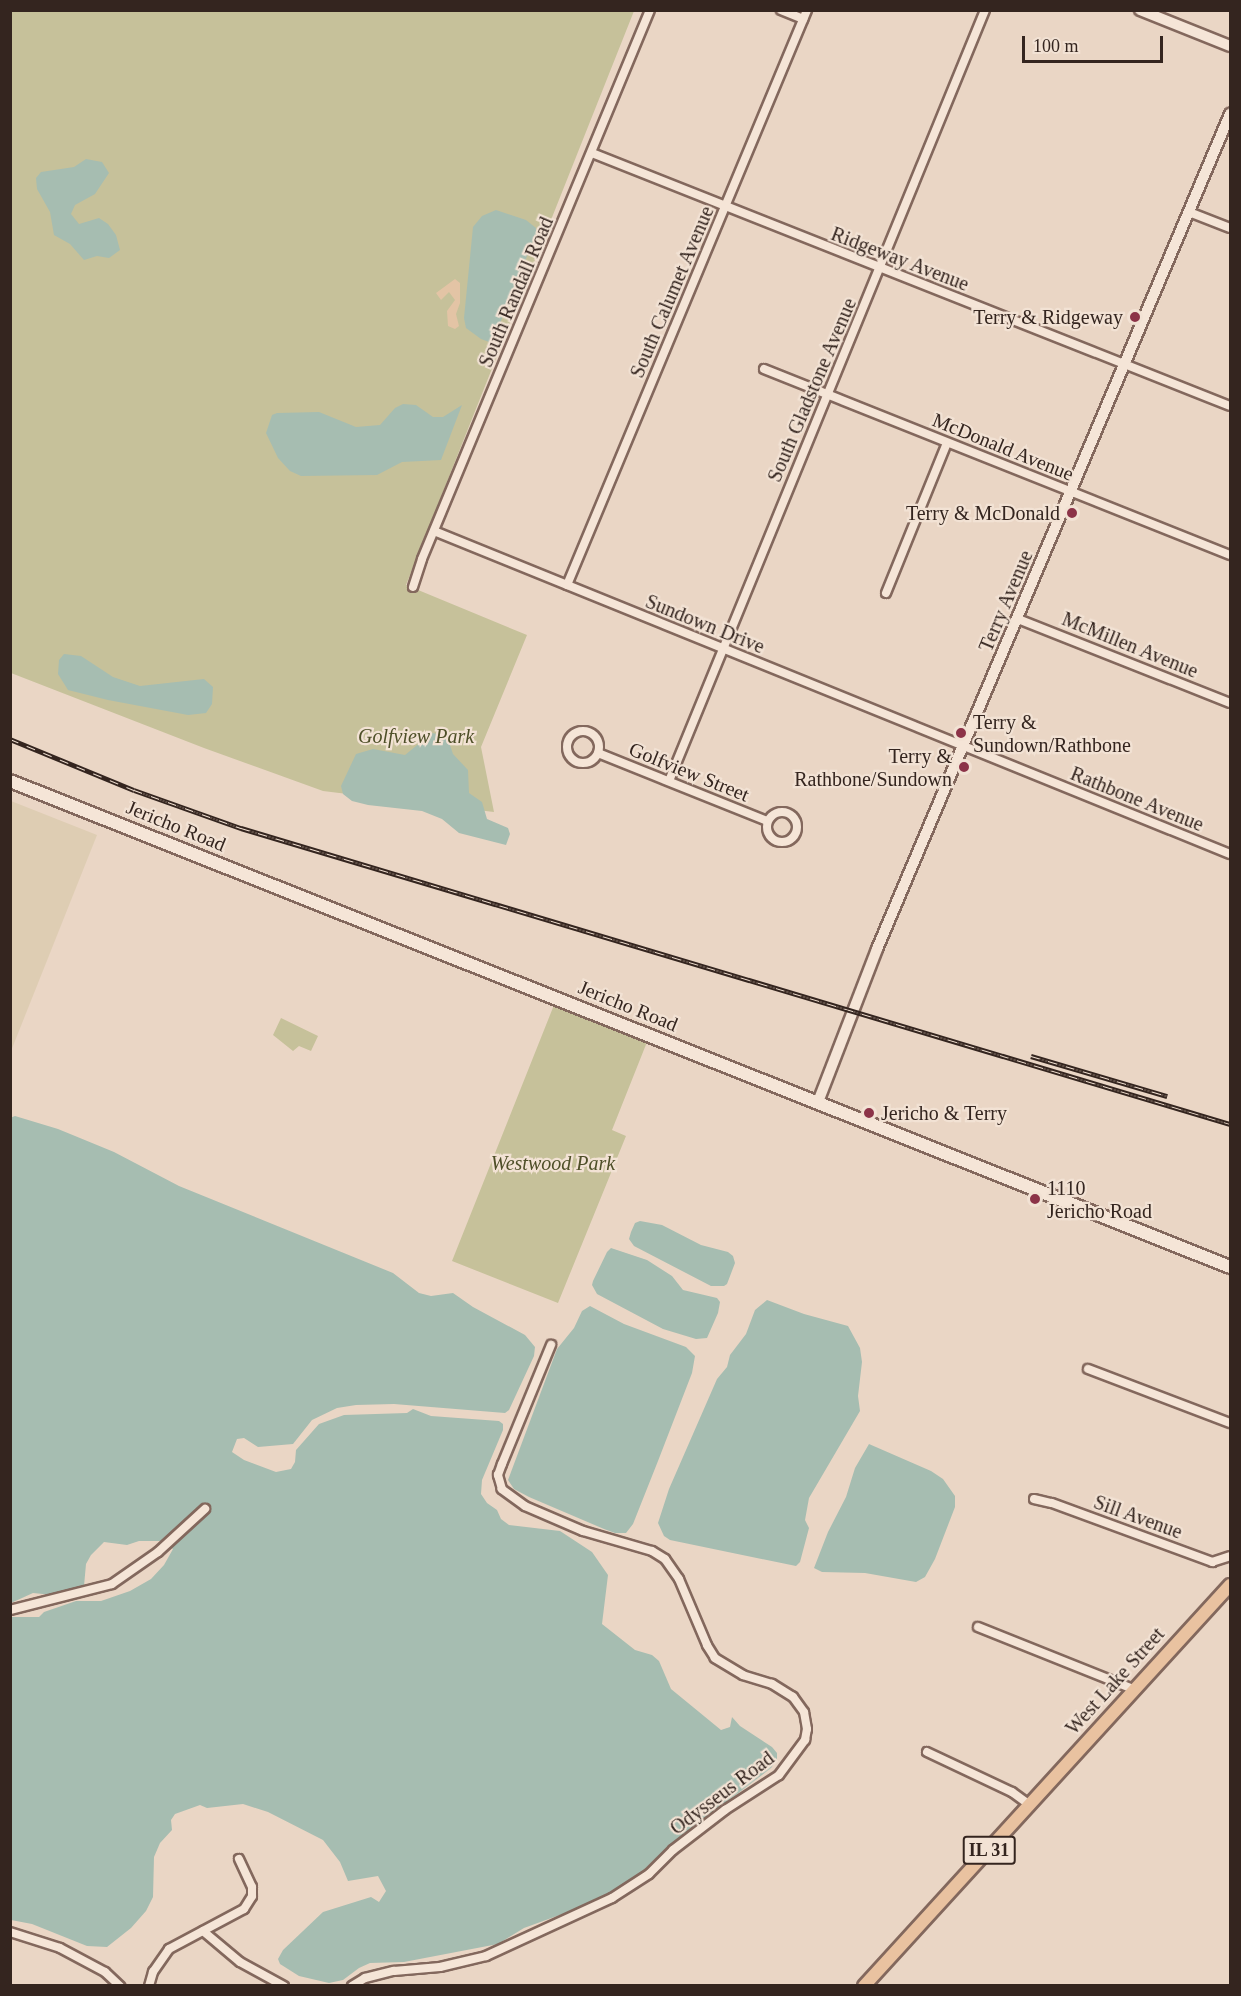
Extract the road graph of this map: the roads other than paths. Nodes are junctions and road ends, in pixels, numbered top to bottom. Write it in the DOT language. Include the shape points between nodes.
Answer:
graph roads {
  1 [pos="650,10"];
  2 [pos="781,10"];
  3 [pos="985,10"];
  4 [pos="1140,10"];
  5 [pos="805,15"];
  6 [pos="1167,15"];
  7 [pos="1230,46"];
  8 [pos="1230,114"];
  9 [pos="592,153"];
  10 [pos="725,207"];
  11 [pos="1190,212"];
  12 [pos="1230,228"];
  13 [pos="881,270"];
  14 [pos="1125,364"];
  15 [pos="764,369"];
  16 [pos="828,395"];
  17 [pos="1230,406"];
  18 [pos="947,443"];
  19 [pos="1071,492"];
  20 [pos="434,531"];
  21 [pos="1230,555"];
  22 [pos="567,585"];
  23 [pos="413,587"];
  24 [pos="886,593"];
  25 [pos="1018,619"];
  26 [pos="721,649"];
  27 [pos="1230,703"];
  28 [pos="964,747"];
  29 [pos="598,753"];
  30 [pos="10,781"];
  31 [pos="669,781"];
  32 [pos="767,821"];
  33 [pos="1230,854"];
  34 [pos="818,1102"];
  35 [pos="1230,1267"];
  36 [pos="550,1345"];
  37 [pos="1088,1369"];
  38 [pos="1230,1424"];
  39 [pos="1034,1499"];
  40 [pos="205,1509"];
  41 [pos="1230,1556"];
  42 [pos="1230,1585"];
  43 [pos="10,1610"];
  44 [pos="978,1627"];
  45 [pos="1133,1689"];
  46 [pos="927,1752"];
  47 [pos="1030,1804"];
  48 [pos="239,1859"];
  49 [pos="203,1930"];
  50 [pos="10,1932"];
  51 [pos="120,1986"];
  52 [pos="149,1986"];
  53 [pos="284,1986"];
  54 [pos="352,1986"];
  55 [pos="864,1986"];
  1 -- 9 [label="street, South Randall Road"];
  2 -- 5 [label="street"];
  3 -- 13 [label="street, South Gladstone Avenue"];
  4 -- 6 [label="street"];
  5 -- 10 [label="street, South Calumet Avenue"];
  6 -- 7 [label="street"];
  8 -- 11 [label="street, Terry Avenue"];
  9 -- 10 [label="street, Ridgeway Avenue"];
  9 -- 20 [label="street, South Randall Road"];
  10 -- 13 [label="street, Ridgeway Avenue"];
  10 -- 22 [label="street, South Calumet Avenue"];
  11 -- 12 [label="street"];
  11 -- 14 [label="street, Terry Avenue"];
  13 -- 14 [label="street, Ridgeway Avenue"];
  13 -- 16 [label="street, South Gladstone Avenue"];
  14 -- 17 [label="street, Ridgeway Avenue"];
  14 -- 19 [label="street, Terry Avenue"];
  15 -- 16 [label="street, McDonald Avenue"];
  16 -- 18 [label="street, McDonald Avenue"];
  16 -- 26 [label="street, South Gladstone Avenue"];
  18 -- 19 [label="street, McDonald Avenue"];
  18 -- 24 [label="street"];
  19 -- 21 [label="street, McDonald Avenue"];
  19 -- 25 [label="street, Terry Avenue"];
  20 -- 22 [label="street, Sundown Drive"];
  20 -- 23 [label="street, South Randall Road"];
  22 -- 26 [label="street, Sundown Drive"];
  25 -- 27 [label="street, McMillen Avenue"];
  25 -- 28 [label="street, Terry Avenue"];
  26 -- 28 [label="street, Sundown Drive"];
  26 -- 31 [label="street, South Gladstone Avenue"];
  28 -- 33 [label="street, Rathbone Avenue"];
  28 -- 34 [label="street, Terry Avenue" via="874,956"];
  29 -- 31 [label="street, Golfview Street"];
  30 -- 34 [label="main road, Jericho Road"];
  31 -- 32 [label="street, Golfview Street"];
  34 -- 35 [label="main road, Jericho Road"];
  36 -- 54 [label="street, Odysseus Road" via="498,1475 502,1488 525,1506 665,1559 679,1579 715,1658 793,1697 804,1712 805,1740 779,1775 725,1810 640,1881 612,1898 486,1956 440,1967 394,1971 365,1978"];
  37 -- 38 [label="street"];
  39 -- 41 [label="street, Sill Avenue" via="1212,1562"];
  40 -- 43 [label="street" via="158,1552 112,1584"];
  42 -- 45 [label="main road, West Lake Street / IL 31"];
  44 -- 45 [label="street"];
  45 -- 47 [label="main road, West Lake Street / IL 31"];
  46 -- 47 [label="street"];
  47 -- 55 [label="main road, IL 31"];
  48 -- 49 [label="street" via="252,1887 249,1903 237,1914"];
  49 -- 52 [label="street" via="170,1949 153,1972"];
  49 -- 53 [label="street" via="240,1962"];
  50 -- 51 [label="street" via="60,1948 105,1972"];
}
